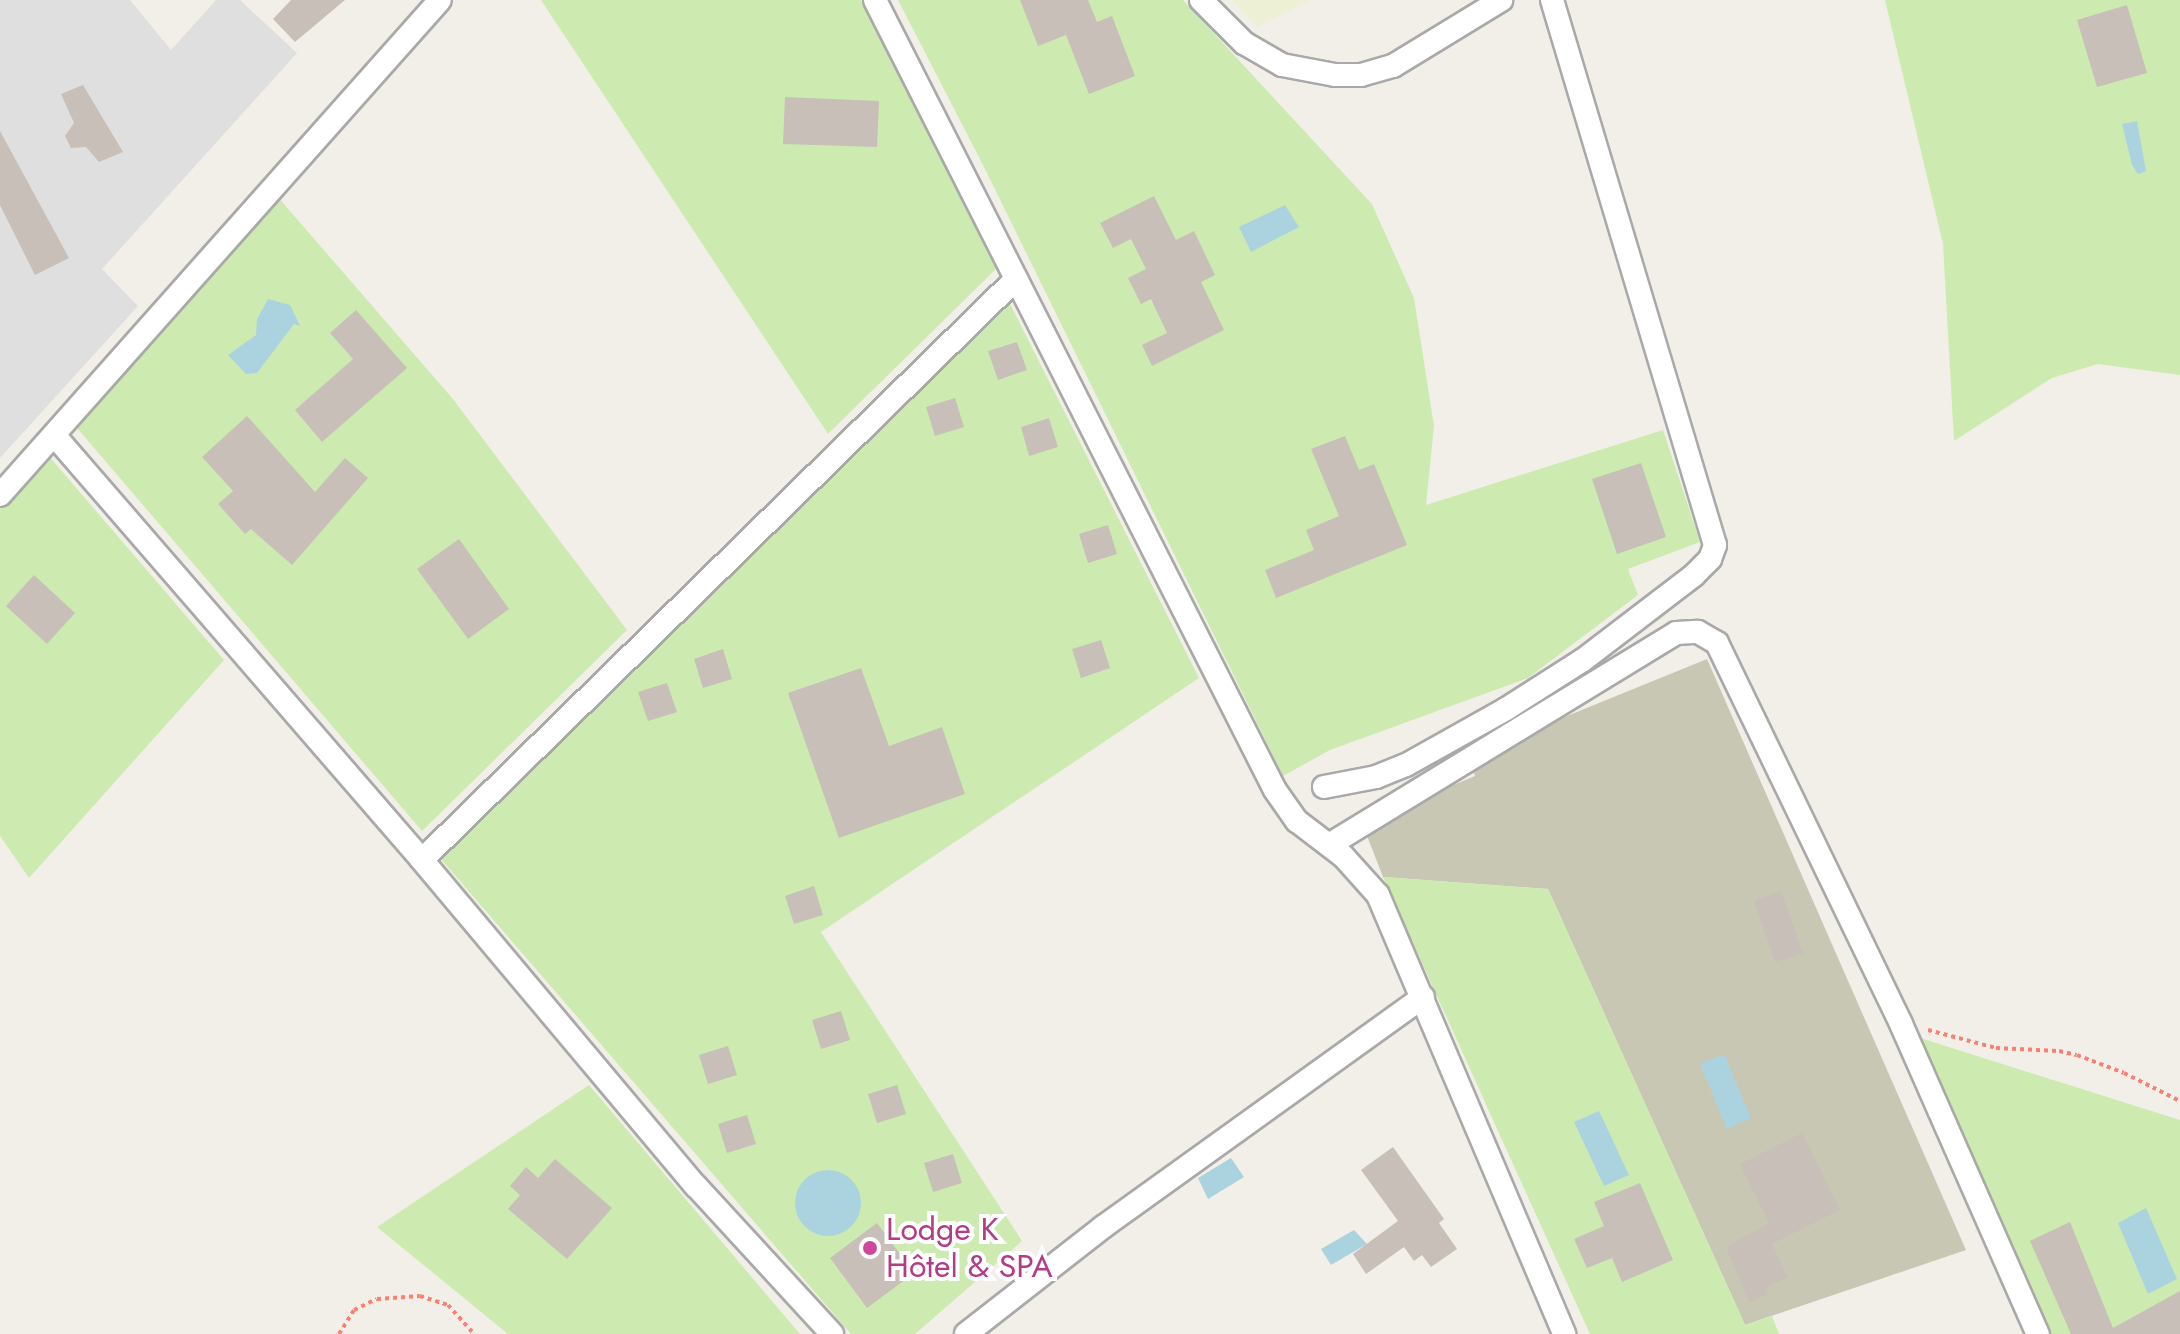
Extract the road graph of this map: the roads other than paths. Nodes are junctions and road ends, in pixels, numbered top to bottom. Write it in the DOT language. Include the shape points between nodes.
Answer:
graph roads {
  1 [pos="440,0"];
  2 [pos="875,0"];
  3 [pos="1201,0"];
  4 [pos="1501,0"];
  5 [pos="1552,0"];
  6 [pos="1016,279"];
  7 [pos="54,435"];
  8 [pos="0,495"];
  9 [pos="1324,787"];
  10 [pos="1329,845"];
  11 [pos="422,860"];
  12 [pos="1423,997"];
  13 [pos="832,1334"];
  14 [pos="966,1334"];
  15 [pos="1564,1334"];
  16 [pos="2038,1334"];
  1 -- 7 [label="street"];
  2 -- 6 [label="street"];
  3 -- 4 [label="street" via="1260,55 1282,65 1348,75 1393,66"];
  5 -- 9 [label="street" via="1715,545 1694,575 1583,660 1506,709 1406,765"];
  6 -- 10 [label="street" via="1275,790 1297,821"];
  6 -- 11 [label="street"];
  7 -- 8 [label="street"];
  7 -- 11 [label="street"];
  10 -- 12 [label="street" via="1378,895"];
  10 -- 16 [label="street" via="1676,633 1698,632 1717,643 1901,1024"];
  11 -- 13 [label="street" via="696,1186"];
  12 -- 14 [label="street" via="1103,1227"];
  12 -- 15 [label="street"];
}
